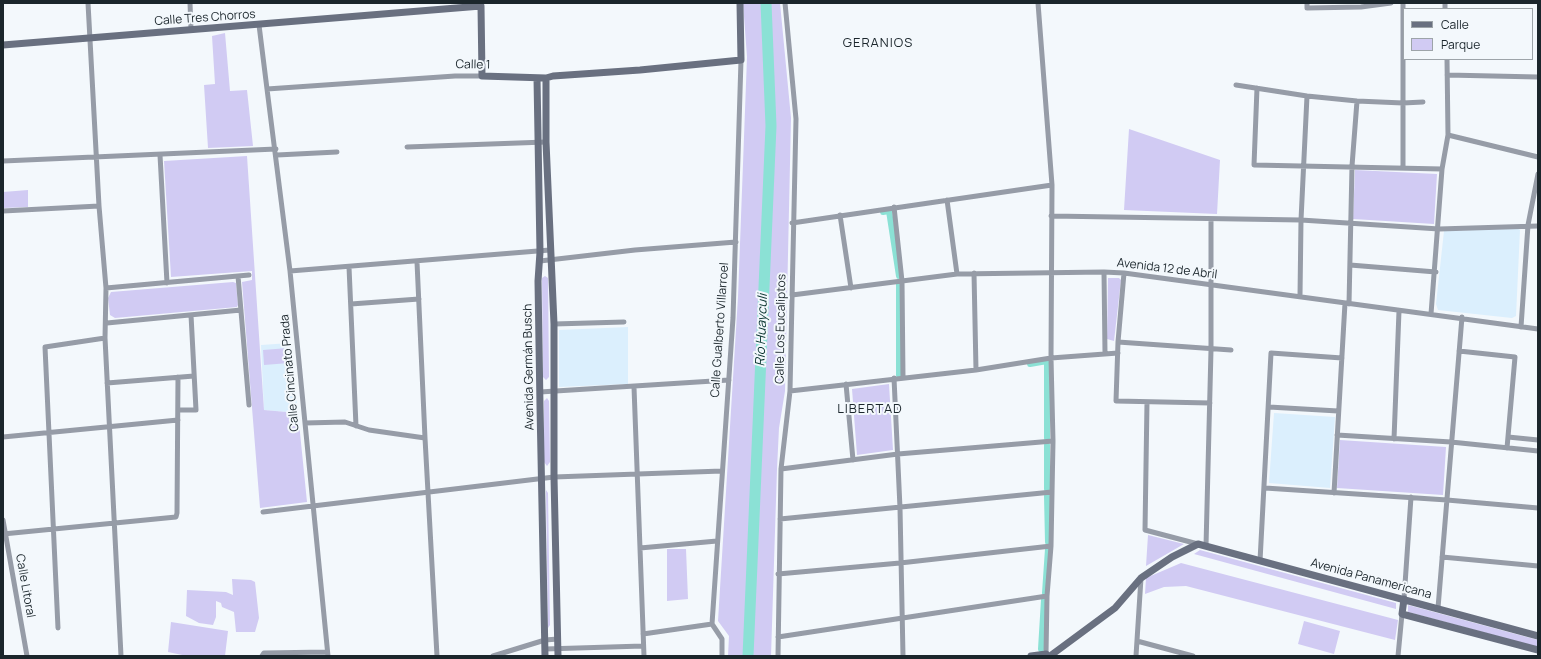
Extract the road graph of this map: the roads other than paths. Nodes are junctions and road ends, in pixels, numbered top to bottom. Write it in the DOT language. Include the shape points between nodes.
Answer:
graph roads {
  1 [pos="88,3"];
  2 [pos="190,3"];
  3 [pos="740,3"];
  4 [pos="785,3"];
  5 [pos="1038,3"];
  6 [pos="1306,3"];
  7 [pos="1391,3"];
  8 [pos="1403,3"];
  9 [pos="481,5"];
  10 [pos="259,25"];
  11 [pos="191,30"];
  12 [pos="90,37"];
  13 [pos="3,45"];
  14 [pos="741,60"];
  15 [pos="1447,60"];
  16 [pos="1447,75"];
  17 [pos="482,76"];
  18 [pos="1538,77"];
  19 [pos="537,78"];
  20 [pos="546,78"];
  21 [pos="1236,85"];
  22 [pos="1257,88"];
  23 [pos="267,89"];
  24 [pos="1307,96"];
  25 [pos="1357,101"];
  26 [pos="1423,102"];
  27 [pos="1403,103"];
  28 [pos="1448,135"];
  29 [pos="542,142"];
  30 [pos="407,147"];
  31 [pos="276,149"];
  32 [pos="337,152"];
  33 [pos="160,155"];
  34 [pos="276,155"];
  35 [pos="1538,157"];
  36 [pos="97,158"];
  37 [pos="3,162"];
  38 [pos="1304,165"];
  39 [pos="1352,166"];
  40 [pos="1403,168"];
  41 [pos="1442,169"];
  42 [pos="1538,174"];
  43 [pos="1052,186"];
  44 [pos="947,200"];
  45 [pos="99,206"];
  46 [pos="894,207"];
  47 [pos="3,211"];
  48 [pos="840,215"];
  49 [pos="1050,216"];
  50 [pos="1211,219"];
  51 [pos="1301,220"];
  52 [pos="792,223"];
  53 [pos="1351,223"];
  54 [pos="1528,225"];
  55 [pos="1538,226"];
  56 [pos="1439,229"];
  57 [pos="736,242"];
  58 [pos="550,250"];
  59 [pos="540,252"];
  60 [pos="550,259"];
  61 [pos="540,261"];
  62 [pos="417,262"];
  63 [pos="1350,265"];
  64 [pos="350,267"];
  65 [pos="290,271"];
  66 [pos="1050,272"];
  67 [pos="1104,272"];
  68 [pos="1436,272"];
  69 [pos="974,273"];
  70 [pos="1124,273"];
  71 [pos="957,274"];
  72 [pos="249,275"];
  73 [pos="238,276"];
  74 [pos="902,281"];
  75 [pos="167,283"];
  76 [pos="1211,284"];
  77 [pos="106,288"];
  78 [pos="851,288"];
  79 [pos="792,295"];
  80 [pos="1300,296"];
  81 [pos="419,299"];
  82 [pos="1347,303"];
  83 [pos="351,304"];
  84 [pos="241,310"];
  85 [pos="1399,311"];
  86 [pos="1431,314"];
  87 [pos="191,315"];
  88 [pos="1462,317"];
  89 [pos="624,322"];
  90 [pos="107,323"];
  91 [pos="554,324"];
  92 [pos="1521,327"];
  93 [pos="1538,329"];
  94 [pos="106,338"];
  95 [pos="1118,342"];
  96 [pos="1211,350"];
  97 [pos="1232,350"];
  98 [pos="1459,351"];
  99 [pos="1105,353"];
  100 [pos="1118,353"];
  101 [pos="1051,358"];
  102 [pos="1342,358"];
  103 [pos="976,370"];
  104 [pos="194,376"];
  105 [pos="178,377"];
  106 [pos="903,377"];
  107 [pos="894,378"];
  108 [pos="729,380"];
  109 [pos="107,384"];
  110 [pos="846,384"];
  111 [pos="634,386"];
  112 [pos="790,390"];
  113 [pos="540,392"];
  114 [pos="554,392"];
  115 [pos="1147,402"];
  116 [pos="1210,403"];
  117 [pos="249,404"];
  118 [pos="1269,407"];
  119 [pos="178,410"];
  120 [pos="1338,412"];
  121 [pos="178,420"];
  122 [pos="304,423"];
  123 [pos="356,426"];
  124 [pos="109,427"];
  125 [pos="48,432"];
  126 [pos="1337,435"];
  127 [pos="3,437"];
  128 [pos="1508,437"];
  129 [pos="425,438"];
  130 [pos="1394,439"];
  131 [pos="1538,440"];
  132 [pos="1053,441"];
  133 [pos="1451,442"];
  134 [pos="1507,448"];
  135 [pos="1538,451"];
  136 [pos="898,454"];
  137 [pos="853,460"];
  138 [pos="781,469"];
  139 [pos="722,471"];
  140 [pos="637,474"];
  141 [pos="554,477"];
  142 [pos="541,478"];
  143 [pos="1265,488"];
  144 [pos="1052,492"];
  145 [pos="428,493"];
  146 [pos="1334,493"];
  147 [pos="1411,498"];
  148 [pos="1447,500"];
  149 [pos="312,506"];
  150 [pos="900,508"];
  151 [pos="1538,508"];
  152 [pos="263,512"];
  153 [pos="780,519"];
  154 [pos="3,520"];
  155 [pos="114,524"];
  156 [pos="54,529"];
  157 [pos="4,534"];
  158 [pos="717,541"];
  159 [pos="1198,544"];
  160 [pos="1051,546"];
  161 [pos="1206,546"];
  162 [pos="640,548"];
  163 [pos="1442,557"];
  164 [pos="1260,561"];
  165 [pos="900,563"];
  166 [pos="1538,566"];
  167 [pos="778,574"];
  168 [pos="1141,578"];
  169 [pos="1047,596"];
  170 [pos="1404,599"];
  171 [pos="1438,608"];
  172 [pos="1402,614"];
  173 [pos="902,619"];
  174 [pos="712,624"];
  175 [pos="58,628"];
  176 [pos="643,634"];
  177 [pos="1538,636"];
  178 [pos="778,637"];
  179 [pos="558,639"];
  180 [pos="545,640"];
  181 [pos="1137,641"];
  182 [pos="643,646"];
  183 [pos="1538,650"];
  184 [pos="545,652"];
  185 [pos="558,652"];
  186 [pos="328,654"];
  187 [pos="263,655"];
  188 [pos="1048,655"];
  189 [pos="27,656"];
  190 [pos="121,656"];
  191 [pos="437,656"];
  192 [pos="494,656"];
  193 [pos="644,656"];
  194 [pos="722,656"];
  195 [pos="778,656"];
  196 [pos="903,656"];
  197 [pos="1030,656"];
  198 [pos="1136,656"];
  199 [pos="1193,656"];
  200 [pos="1398,656"];
  1 -- 12 [label="street"];
  2 -- 11 [label="street"];
  3 -- 14 [label="main road, Calle Gualberto Villarroel"];
  4 -- 52 [label="street, Calle Los Eucaliptos" via="796,119"];
  5 -- 43 [label="street"];
  6 -- 7 [label="street" via="1307,8 1361,7"];
  8 -- 27 [label="street"];
  9 -- 10 [label="main road, Calle Tres Chorros"];
  9 -- 17 [label="main road"];
  10 -- 11 [label="main road, Calle Tres Chorros"];
  10 -- 23 [label="street"];
  11 -- 12 [label="main road, Calle Tres Chorros"];
  12 -- 13 [label="main road, Calle Tres Chorros"];
  12 -- 36 [label="street"];
  14 -- 20 [label="main road, Calle 1"];
  14 -- 57 [label="street, Calle Gualberto Villarroel"];
  15 -- 16 [label="street"];
  16 -- 18 [label="street"];
  16 -- 28 [label="street"];
  17 -- 19 [label="main road, Calle 1"];
  17 -- 23 [label="street, Calle 1"];
  19 -- 20 [label="main road, Calle 1"];
  19 -- 29 [label="main road, Avenida Germán Busch"];
  20 -- 29 [label="main road, Avenida Germán Busch"];
  21 -- 22 [label="street"];
  22 -- 24 [label="street"];
  22 -- 38 [label="street" via="1254,165"];
  23 -- 31 [label="street, Calle Cincinato Prada"];
  24 -- 25 [label="street"];
  24 -- 38 [label="street"];
  25 -- 27 [label="street"];
  25 -- 39 [label="street"];
  26 -- 27 [label="street"];
  27 -- 40 [label="street"];
  28 -- 35 [label="street"];
  28 -- 41 [label="street"];
  29 -- 30 [label="street"];
  29 -- 58 [label="main road, Avenida Germán Busch"];
  29 -- 59 [label="main road, Avenida Germán Busch"];
  31 -- 33 [label="street"];
  31 -- 34 [label="street, Calle Cincinato Prada"];
  32 -- 34 [label="street"];
  33 -- 36 [label="street"];
  33 -- 75 [label="street"];
  34 -- 65 [label="street, Calle Cincinato Prada"];
  36 -- 37 [label="street"];
  36 -- 45 [label="street"];
  38 -- 39 [label="street"];
  38 -- 51 [label="street"];
  39 -- 40 [label="street"];
  39 -- 53 [label="street"];
  40 -- 41 [label="street"];
  41 -- 56 [label="street"];
  42 -- 54 [label="street"];
  43 -- 44 [label="street"];
  43 -- 49 [label="street"];
  44 -- 46 [label="street"];
  44 -- 71 [label="street"];
  45 -- 47 [label="street"];
  45 -- 77 [label="street"];
  46 -- 48 [label="street"];
  46 -- 74 [label="street"];
  48 -- 52 [label="street"];
  48 -- 78 [label="street"];
  49 -- 50 [label="street"];
  49 -- 66 [label="street"];
  50 -- 51 [label="street"];
  50 -- 76 [label="street"];
  51 -- 53 [label="street"];
  51 -- 80 [label="street"];
  52 -- 79 [label="street, Calle Los Eucaliptos"];
  53 -- 56 [label="street"];
  53 -- 63 [label="street"];
  54 -- 55 [label="street"];
  54 -- 56 [label="street"];
  54 -- 92 [label="street"];
  56 -- 68 [label="street"];
  57 -- 60 [label="street"];
  57 -- 108 [label="street, Calle Gualberto Villarroel"];
  58 -- 59 [label="street"];
  58 -- 60 [label="main road, Avenida Germán Busch"];
  59 -- 61 [label="main road, Avenida Germán Busch"];
  59 -- 62 [label="street"];
  60 -- 61 [label="street"];
  60 -- 91 [label="main road, Avenida Germán Busch"];
  61 -- 113 [label="main road, Avenida Germán Busch"];
  62 -- 64 [label="street"];
  62 -- 81 [label="street"];
  63 -- 68 [label="street"];
  63 -- 82 [label="street"];
  64 -- 65 [label="street"];
  64 -- 83 [label="street"];
  65 -- 122 [label="street, Calle Cincinato Prada"];
  66 -- 67 [label="street, Avenida 12 de Abril"];
  66 -- 69 [label="street, Avenida 12 de Abril"];
  66 -- 101 [label="street"];
  67 -- 70 [label="street, Avenida 12 de Abril"];
  67 -- 99 [label="street"];
  68 -- 86 [label="street"];
  69 -- 71 [label="street, Avenida 12 de Abril"];
  69 -- 103 [label="street"];
  70 -- 76 [label="street, Avenida 12 de Abril"];
  70 -- 95 [label="street"];
  71 -- 74 [label="street, Avenida 12 de Abril"];
  72 -- 73 [label="street"];
  73 -- 75 [label="street"];
  73 -- 84 [label="street"];
  74 -- 78 [label="street, Avenida 12 de Abril"];
  74 -- 106 [label="street"];
  75 -- 77 [label="street"];
  76 -- 80 [label="street, Avenida 12 de Abril"];
  76 -- 96 [label="street"];
  77 -- 90 [label="street"];
  78 -- 79 [label="street, Avenida 12 de Abril"];
  79 -- 112 [label="street, Calle Los Eucaliptos"];
  80 -- 82 [label="street, Avenida 12 de Abril"];
  81 -- 83 [label="street"];
  81 -- 129 [label="street"];
  82 -- 85 [label="street, Avenida 12 de Abril"];
  82 -- 102 [label="street"];
  83 -- 123 [label="street"];
  84 -- 87 [label="street"];
  84 -- 117 [label="street"];
  85 -- 86 [label="street, Avenida 12 de Abril"];
  85 -- 130 [label="street"];
  86 -- 88 [label="street, Avenida 12 de Abril"];
  87 -- 90 [label="street"];
  87 -- 104 [label="street"];
  88 -- 92 [label="street, Avenida 12 de Abril"];
  88 -- 98 [label="street"];
  89 -- 91 [label="street"];
  90 -- 94 [label="street"];
  91 -- 114 [label="main road, Avenida Germán Busch"];
  92 -- 93 [label="street, Avenida 12 de Abril"];
  94 -- 109 [label="street"];
  94 -- 125 [label="street" via="45,347"];
  95 -- 96 [label="street"];
  95 -- 100 [label="street"];
  96 -- 97 [label="street"];
  96 -- 116 [label="street"];
  98 -- 128 [label="street" via="1515,357"];
  98 -- 133 [label="street"];
  99 -- 100 [label="street"];
  99 -- 101 [label="street"];
  100 -- 115 [label="street" via="1116,401"];
  101 -- 103 [label="street"];
  101 -- 132 [label="street"];
  102 -- 118 [label="street" via="1271,353"];
  102 -- 120 [label="street"];
  103 -- 106 [label="street"];
  104 -- 105 [label="street"];
  104 -- 119 [label="street" via="196,410"];
  105 -- 109 [label="street"];
  105 -- 119 [label="street"];
  106 -- 107 [label="street"];
  107 -- 110 [label="street"];
  107 -- 136 [label="street"];
  108 -- 111 [label="street"];
  108 -- 139 [label="street, Calle Gualberto Villarroel"];
  109 -- 124 [label="street"];
  110 -- 112 [label="street"];
  110 -- 137 [label="street"];
  111 -- 114 [label="street"];
  111 -- 140 [label="street"];
  112 -- 138 [label="street, Calle Los Eucaliptos"];
  113 -- 114 [label="street"];
  113 -- 142 [label="main road, Avenida Germán Busch"];
  114 -- 141 [label="main road, Avenida Germán Busch"];
  115 -- 116 [label="street"];
  115 -- 159 [label="street, Avenida Panamericana" via="1145,530"];
  116 -- 161 [label="street"];
  118 -- 120 [label="street"];
  118 -- 143 [label="street"];
  119 -- 121 [label="street"];
  120 -- 126 [label="street"];
  121 -- 124 [label="street"];
  121 -- 155 [label="street" via="176,517"];
  122 -- 123 [label="street" via="345,422"];
  122 -- 149 [label="street, Calle Cincinato Prada"];
  123 -- 129 [label="street"];
  124 -- 125 [label="street"];
  124 -- 155 [label="street"];
  125 -- 127 [label="street"];
  125 -- 156 [label="street"];
  126 -- 130 [label="street"];
  126 -- 146 [label="street"];
  128 -- 131 [label="street"];
  128 -- 134 [label="street"];
  129 -- 145 [label="street"];
  130 -- 133 [label="street"];
  132 -- 136 [label="street"];
  132 -- 144 [label="street"];
  133 -- 134 [label="street"];
  133 -- 148 [label="street"];
  134 -- 135 [label="street"];
  136 -- 137 [label="street"];
  136 -- 150 [label="street"];
  137 -- 138 [label="street"];
  138 -- 153 [label="street, Calle Los Eucaliptos"];
  139 -- 140 [label="street"];
  139 -- 158 [label="street, Calle Gualberto Villarroel"];
  140 -- 141 [label="street"];
  140 -- 162 [label="street"];
  141 -- 142 [label="street"];
  141 -- 179 [label="main road, Avenida Germán Busch"];
  142 -- 145 [label="street"];
  142 -- 180 [label="main road, Avenida Germán Busch"];
  143 -- 146 [label="street"];
  143 -- 164 [label="street"];
  144 -- 150 [label="street"];
  144 -- 160 [label="street"];
  145 -- 149 [label="street"];
  145 -- 191 [label="street"];
  146 -- 147 [label="street"];
  147 -- 148 [label="street"];
  147 -- 170 [label="street"];
  148 -- 151 [label="street"];
  148 -- 163 [label="street"];
  149 -- 152 [label="street"];
  149 -- 186 [label="street, Calle Cincinato Prada"];
  150 -- 153 [label="street"];
  150 -- 165 [label="street"];
  153 -- 167 [label="street, Calle Los Eucaliptos"];
  154 -- 157 [label="street, Calle Litoral"];
  155 -- 156 [label="street"];
  155 -- 190 [label="street"];
  156 -- 157 [label="street"];
  156 -- 175 [label="street"];
  157 -- 189 [label="street, Calle Litoral"];
  158 -- 162 [label="street"];
  158 -- 174 [label="street, Calle Gualberto Villarroel"];
  159 -- 161 [label="main road, Avenida Panamericana"];
  159 -- 168 [label="main road" via="1172,557"];
  160 -- 165 [label="street"];
  160 -- 169 [label="street"];
  161 -- 164 [label="main road, Avenida Panamericana"];
  162 -- 176 [label="street"];
  163 -- 166 [label="street"];
  163 -- 171 [label="street"];
  164 -- 170 [label="main road, Avenida Panamericana"];
  165 -- 167 [label="street"];
  165 -- 173 [label="street"];
  167 -- 178 [label="street, Calle Los Eucaliptos"];
  168 -- 181 [label="street"];
  168 -- 188 [label="main road" via="1115,608"];
  169 -- 173 [label="street"];
  169 -- 188 [label="street"];
  170 -- 171 [label="main road, Avenida Panamericana"];
  170 -- 172 [label="main road"];
  171 -- 177 [label="main road, Avenida Panamericana"];
  172 -- 183 [label="main road"];
  172 -- 200 [label="street"];
  173 -- 178 [label="street"];
  173 -- 196 [label="street"];
  174 -- 176 [label="street"];
  174 -- 194 [label="street" via="722,639"];
  176 -- 182 [label="street"];
  178 -- 195 [label="street, Calle Los Eucaliptos"];
  179 -- 180 [label="street"];
  179 -- 185 [label="main road, Avenida Germán Busch"];
  180 -- 184 [label="main road, Avenida Germán Busch"];
  180 -- 192 [label="street"];
  181 -- 198 [label="street"];
  181 -- 199 [label="street"];
  182 -- 185 [label="street"];
  182 -- 193 [label="street"];
  184 -- 185 [label="street"];
  186 -- 187 [label="street"];
  188 -- 197 [label="main road"];
}
